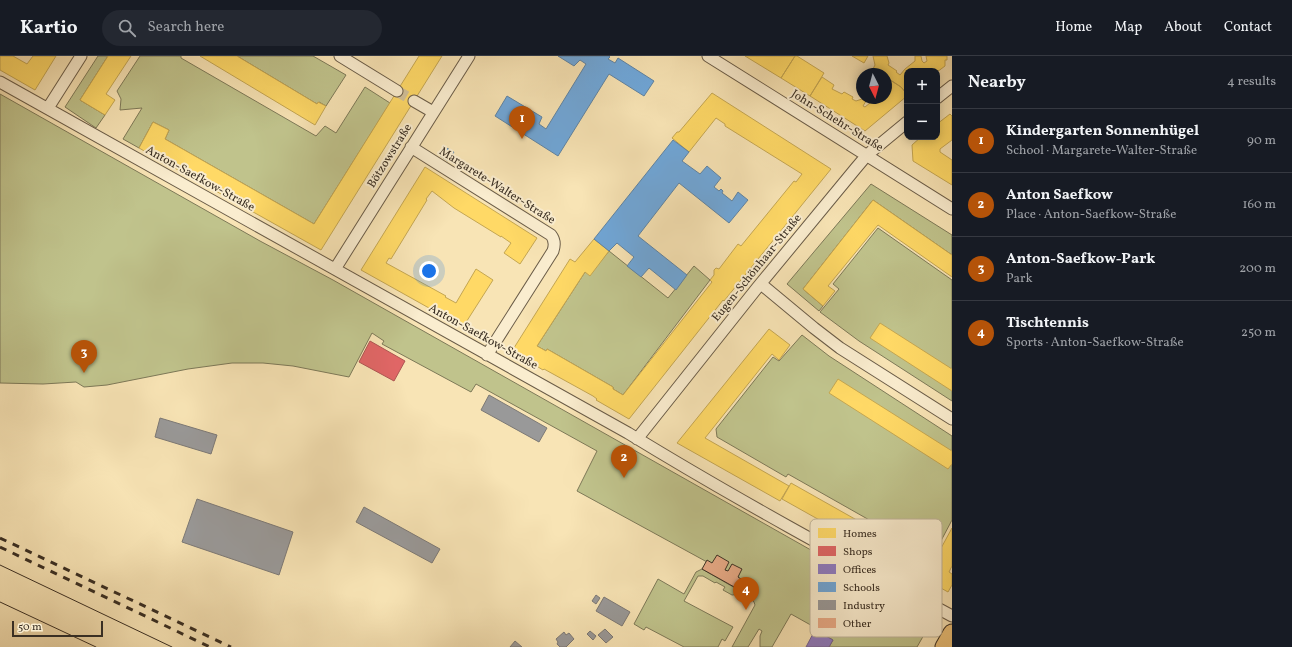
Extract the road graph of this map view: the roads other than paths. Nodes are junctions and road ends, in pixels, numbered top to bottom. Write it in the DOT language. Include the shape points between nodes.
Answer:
graph roads {
  1 [pos="81,56"];
  2 [pos="340,56"];
  3 [pos="468,56"];
  4 [pos="708,56"];
  5 [pos="0,82"];
  6 [pos="952,86"];
  7 [pos="397,91"];
  8 [pos="940,96"];
  9 [pos="414,101"];
  10 [pos="48,108"];
  11 [pos="433,112"];
  12 [pos="904,124"];
  13 [pos="411,147"];
  14 [pos="867,155"];
  15 [pos="952,209"];
  16 [pos="335,269"];
  17 [pos="761,284"];
  18 [pos="487,355"];
  19 [pos="952,419"];
  20 [pos="637,439"];
  21 [pos="810,539"];
  22 [pos="942,611"];
  23 [pos="952,616"];
  24 [pos="952,633"];
  25 [pos="944,647"];
  1 -- 10 [label="street"];
  2 -- 7 [label="street"];
  3 -- 11 [label="street, Bötzowstraße"];
  4 -- 14 [label="street, John-Schehr-Straße"];
  5 -- 10 [label="street, Anton-Saefkow-Straße"];
  6 -- 8 [label="street"];
  9 -- 11 [label="street"];
  10 -- 16 [label="street, Anton-Saefkow-Straße"];
  11 -- 13 [label="street, Bötzowstraße"];
  12 -- 14 [label="street, Eugen-Schönhaar-Straße"];
  13 -- 16 [label="street, Bötzowstraße"];
  13 -- 18 [label="street, Margarete-Walter-Straße" via="554,239 553,251"];
  14 -- 15 [label="street, John-Schehr-Straße"];
  14 -- 17 [label="street, Eugen-Schönhaar-Straße"];
  16 -- 18 [label="street, Anton-Saefkow-Straße"];
  17 -- 19 [label="street" via="840,348"];
  17 -- 20 [label="street, Eugen-Schönhaar-Straße"];
  18 -- 20 [label="street, Anton-Saefkow-Straße"];
  20 -- 21 [label="street, Anton-Saefkow-Straße"];
  22 -- 23 [label="street, Anton-Saefkow-Straße"];
  24 -- 25 [label="main road"];
}
